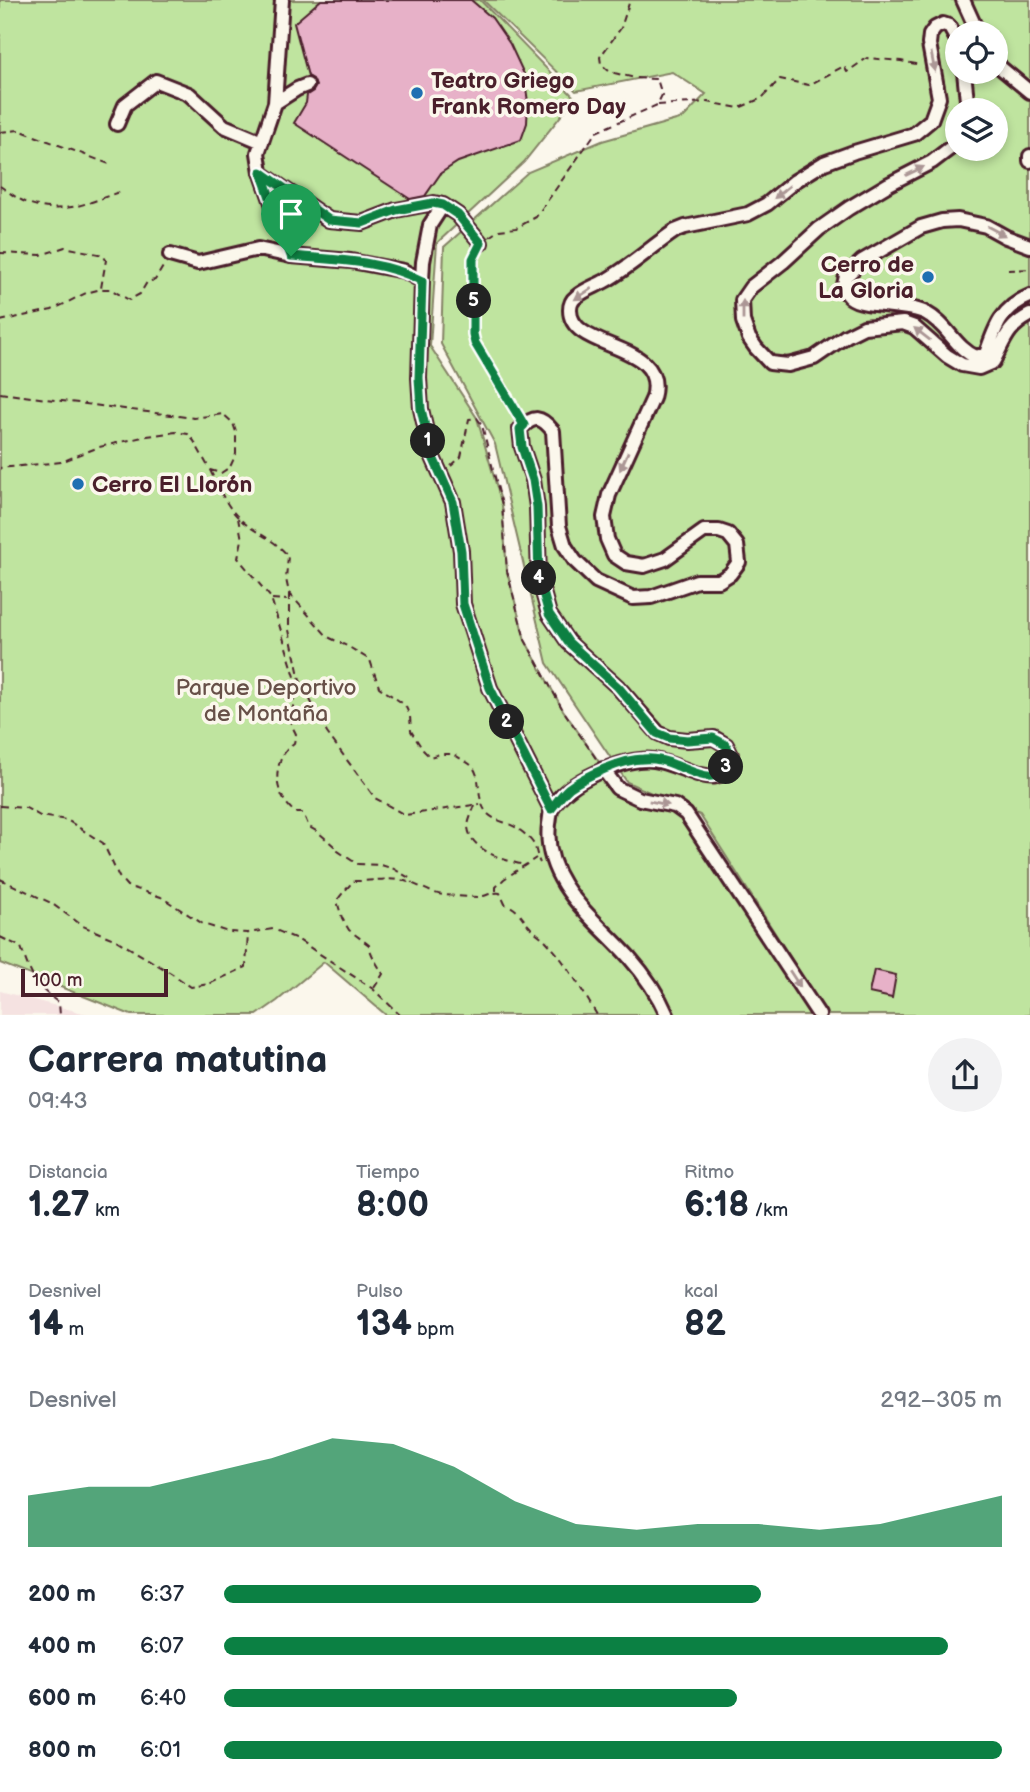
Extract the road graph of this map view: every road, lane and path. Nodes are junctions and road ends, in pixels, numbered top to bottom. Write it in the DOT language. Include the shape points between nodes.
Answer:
graph roads {
  1 [pos="282,0"];
  2 [pos="630,0"];
  3 [pos="963,0"];
  4 [pos="973,21"];
  5 [pos="945,25"];
  6 [pos="1008,74"];
  7 [pos="935,75"];
  8 [pos="307,85"];
  9 [pos="1030,92"];
  10 [pos="275,103"];
  11 [pos="657,105"];
  12 [pos="117,124"];
  13 [pos="0,132"];
  14 [pos="262,142"];
  15 [pos="945,152"];
  16 [pos="110,164"];
  17 [pos="261,172"];
  18 [pos="0,186"];
  19 [pos="119,192"];
  20 [pos="443,205"];
  21 [pos="481,243"];
  22 [pos="1030,246"];
  23 [pos="0,253"];
  24 [pos="170,255"];
  25 [pos="291,256"];
  26 [pos="1030,269"];
  27 [pos="1007,270"];
  28 [pos="422,281"];
  29 [pos="101,289"];
  30 [pos="1030,296"];
  31 [pos="1030,315"];
  32 [pos="0,321"];
  33 [pos="977,363"];
  34 [pos="0,393"];
  35 [pos="524,425"];
  36 [pos="0,468"];
  37 [pos="210,470"];
  38 [pos="441,475"];
  39 [pos="238,517"];
  40 [pos="289,593"];
  41 [pos="271,598"];
  42 [pos="289,600"];
  43 [pos="298,680"];
  44 [pos="603,769"];
  45 [pos="481,804"];
  46 [pos="475,805"];
  47 [pos="0,806"];
  48 [pos="551,809"];
  49 [pos="537,858"];
  50 [pos="553,862"];
  51 [pos="525,865"];
  52 [pos="0,879"];
  53 [pos="412,883"];
  54 [pos="496,892"];
  55 [pos="248,933"];
  56 [pos="0,937"];
  57 [pos="373,989"];
  58 [pos="60,1015"];
  59 [pos="400,1015"];
  60 [pos="597,1015"];
  61 [pos="667,1015"];
  62 [pos="819,1015"];
  1 -- 10 [label="street"];
  2 -- 11 [label="path" via="621,28 600,57 601,64 610,72 657,79 662,96"];
  3 -- 4 [label="street"];
  5 -- 7 [label="street, one-way" via="930,35"];
  6 -- 9 [label="street"];
  7 -- 11 [label="path" via="921,65 867,58 848,72 844,66 809,85 780,79 761,98 738,108 708,102"];
  7 -- 35 [label="street, one-way" via="939,98 931,120 914,134 824,163 748,214 675,231 569,306 576,329 638,358 652,371 656,386 609,495 604,517 614,555 644,566 665,559 704,531 719,531 737,545 739,562 730,574 719,581 697,581 651,597 633,598 596,581 575,561 559,526 553,430 536,418"];
  8 -- 10 [label="street"];
  10 -- 14 [label="street"];
  11 -- 21 [label="path" via="596,132 536,218 499,230"];
  12 -- 14 [label="street" via="125,105 156,81 189,94 224,125"];
  13 -- 16 [label="path" via="19,130"];
  14 -- 17 [label="street" via="258,153"];
  33 -- 15 [label="street, one-way" via="962,365 903,323 864,327 814,358 788,365 770,362 749,338 743,321 742,300 751,287 819,229"];
  17 -- 20 [label="street" via="329,220 362,223 396,210"];
  17 -- 25 [label="street"];
  18 -- 19 [label="path" via="27,203 55,210"];
  20 -- 21 [label="street" via="458,215"];
  20 -- 28 [label="street" via="430,225"];
  21 -- 35 [label="path" via="473,259 475,343"];
  33 -- 22 [label="street, one-way" via="927,314 852,299 843,289 846,276 862,261 921,227 942,221 986,226"];
  23 -- 29 [label="path" via="41,255 65,247 103,255"];
  24 -- 25 [label="street" via="198,263 258,249"];
  24 -- 29 [label="path" via="155,280 129,300"];
  25 -- 28 [label="street" via="404,271"];
  26 -- 27 [label="path"];
  28 -- 38 [label="street" via="421,409"];
  29 -- 32 [label="path" via="52,310"];
  30 -- 33 [label="street" via="1003,314 986,354"];
  31 -- 33 [label="street" via="1005,335 993,362"];
  34 -- 37 [label="path" via="194,418 223,414 236,432 236,454 221,473"];
  35 -- 44 [label="street" via="520,429 522,447 537,507 539,578 549,614 568,642 618,687 657,733 687,740 713,738 726,745 731,755 717,776 703,777 642,758"];
  36 -- 37 [label="path" via="61,462 99,447 176,432 188,434"];
  37 -- 39 [label="path" via="228,508"];
  38 -- 44 [label="path" via="461,457 469,419 477,418 502,505 507,571 525,640 563,710"];
  38 -- 48 [label="street" via="453,502 463,604 490,688"];
  39 -- 40 [label="path" via="288,556"];
  39 -- 41 [label="path" via="239,558"];
  40 -- 42 [label="path"];
  40 -- 45 [label="path" via="328,637 370,660 379,687 405,705 411,731 430,757 454,754 472,766"];
  41 -- 42 [label="path"];
  41 -- 43 [label="path"];
  42 -- 43 [label="path"];
  43 -- 46 [label="path" via="327,733 375,797 405,815"];
  43 -- 53 [label="path" via="291,724 296,734 276,779 289,808 303,813 309,827 357,864 394,869"];
  44 -- 48 [label="street" via="568,789"];
  44 -- 62 [label="street, one-way" via="617,788 640,799 675,806 686,814"];
  45 -- 46 [label="path"];
  45 -- 49 [label="path" via="493,819 523,832 535,845"];
  46 -- 51 [label="path" via="468,827 476,845"];
  47 -- 55 [label="path" via="67,820 103,843 127,886 161,897 203,923"];
  48 -- 50 [label="street" via="548,832"];
  49 -- 50 [label="path" via="540,863"];
  49 -- 51 [label="path"];
  50 -- 61 [label="street" via="569,892 630,958"];
  51 -- 54 [label="path" via="504,879"];
  52 -- 55 [label="path" via="51,903 191,987 246,967"];
  53 -- 54 [label="path" via="442,895 479,897"];
  53 -- 57 [label="path" via="389,878 353,881 337,901 349,930 369,945 383,974"];
  54 -- 60 [label="path" via="551,947"];
  55 -- 57 [label="path" via="273,929 297,939"];
  56 -- 58 [label="path" via="20,947 28,970 59,1003"];
  57 -- 59 [label="path"];
}
